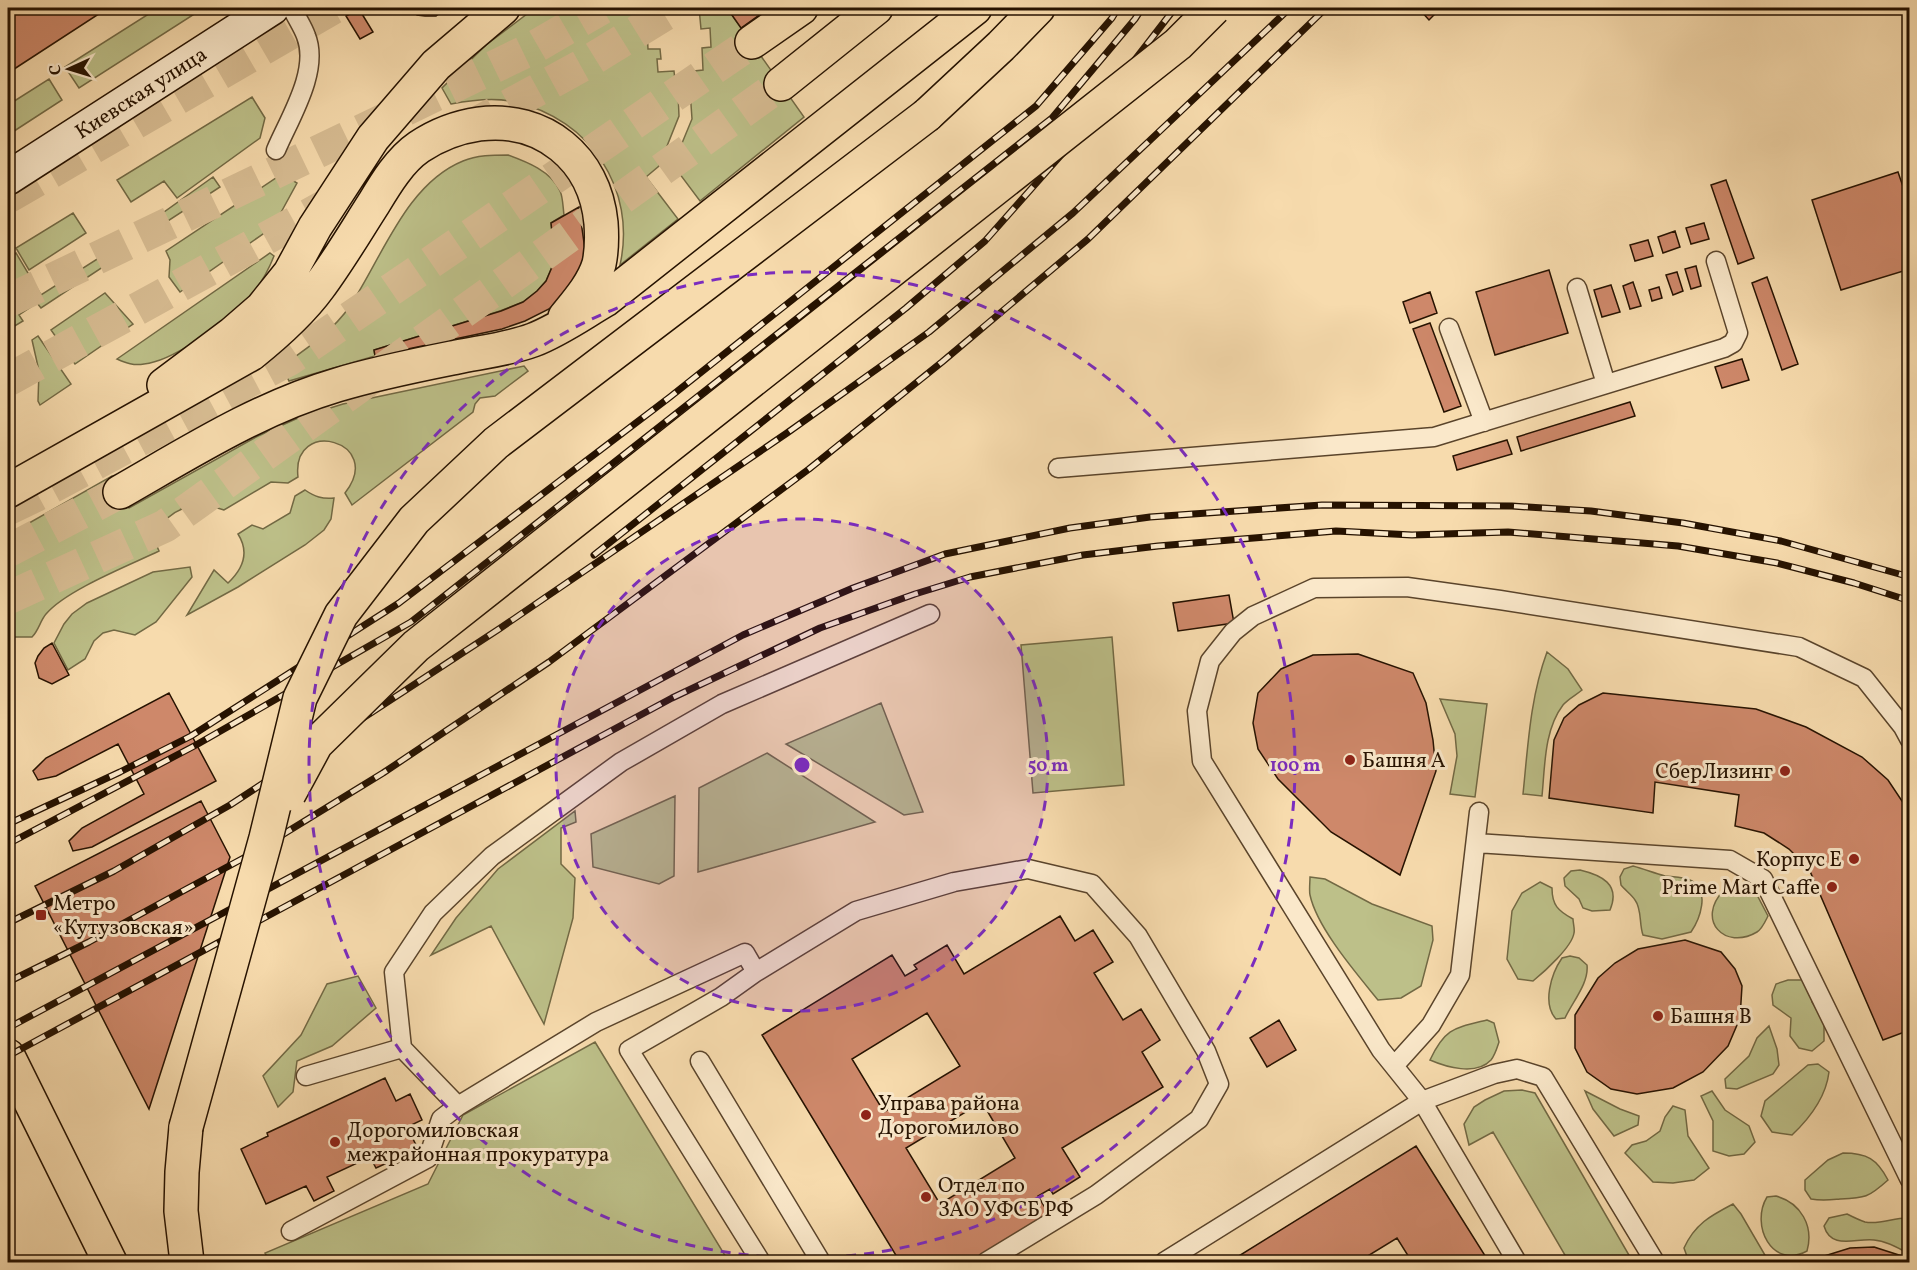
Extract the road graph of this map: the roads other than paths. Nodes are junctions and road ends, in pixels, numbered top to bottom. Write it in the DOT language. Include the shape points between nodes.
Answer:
graph roads {
  1 [pos="292,8"];
  2 [pos="503,8"];
  3 [pos="801,8"];
  4 [pos="876,8"];
  5 [pos="1038,8"];
  6 [pos="1214,8"];
  7 [pos="255,12"];
  8 [pos="964,17"];
  9 [pos="752,42"];
  10 [pos="781,84"];
  11 [pos="276,150"];
  12 [pos="8,178"];
  13 [pos="1716,261"];
  14 [pos="1577,288"];
  15 [pos="1449,328"];
  16 [pos="555,330"];
  17 [pos="1606,384"];
  18 [pos="1484,422"];
  19 [pos="89,443"];
  20 [pos="1058,468"];
  21 [pos="8,491"];
  22 [pos="120,492"];
  23 [pos="930,614"];
  24 [pos="1910,740"];
  25 [pos="1479,812"];
  26 [pos="266,838"];
  27 [pos="1476,843"];
  28 [pos="756,972"];
  29 [pos="402,1048"];
  30 [pos="8,1056"];
  31 [pos="700,1061"];
  32 [pos="1394,1066"];
  33 [pos="306,1076"];
  34 [pos="1422,1101"];
  35 [pos="458,1106"];
  36 [pos="1910,1180"];
  37 [pos="291,1231"];
  38 [pos="110,1263"];
  39 [pos="187,1263"];
  40 [pos="761,1263"];
  41 [pos="821,1263"];
  42 [pos="986,1263"];
  43 [pos="1164,1263"];
  44 [pos="1517,1263"];
  45 [pos="1655,1263"];
  1 -- 11 [label="lane" via="307,38 308,77"];
  2 -- 19 [label="main road" via="436,65 373,138 315,226 290,273 262,308"];
  3 -- 9 [label="main road"];
  4 -- 10 [label="main road"];
  5 -- 26 [label="main road, bridge" via="927,114 496,443 414,520 341,615 300,698"];
  6 -- 26 [label="main road, bridge" via="1178,44 416,646 316,744"];
  7 -- 12 [label="street, Киевская улица"];
  8 -- 16 [label="main road" via="605,300"];
  13 -- 17 [label="lane" via="1738,333 1733,343"];
  14 -- 17 [label="lane"];
  15 -- 18 [label="lane"];
  16 -- 19 [label="main road" via="584,294 598,265 602,231 592,184 578,161 553,138 530,127 478,124 442,134 418,148 390,177 318,288 284,326 242,359"];
  16 -- 22 [label="main road" via="532,340 393,370 293,400 252,418"];
  17 -- 18 [label="lane"];
  18 -- 20 [label="lane" via="1434,437"];
  19 -- 21 [label="main road"];
  23 -- 29 [label="lane" via="722,704 621,762 492,856 433,913 394,972"];
  24 -- 32 [label="lane" via="1864,678 1799,647 1407,587 1314,588 1254,616 1233,632 1210,661 1197,711 1202,761"];
  25 -- 27 [label="lane"];
  26 -- 39 [label="main road, bridge" via="186,1127 181,1211"];
  27 -- 32 [label="lane" via="1460,975 1431,1025"];
  27 -- 36 [label="lane" via="1730,860 1763,879"];
  28 -- 35 [label="lane" via="745,953 596,1023"];
  28 -- 40 [label="lane" via="629,1050"];
  28 -- 42 [label="lane" via="856,911 954,882 1028,869 1092,884 1138,936 1206,1051 1219,1084 1199,1119 1096,1195"];
  29 -- 33 [label="lane"];
  29 -- 35 [label="lane"];
  30 -- 38 [label="main road"];
  31 -- 41 [label="lane"];
  32 -- 34 [label="lane"];
  34 -- 43 [label="lane"];
  34 -- 44 [label="lane"];
  34 -- 45 [label="lane" via="1517,1069 1543,1077"];
  35 -- 37 [label="lane" via="441,1119 428,1158"];
}
